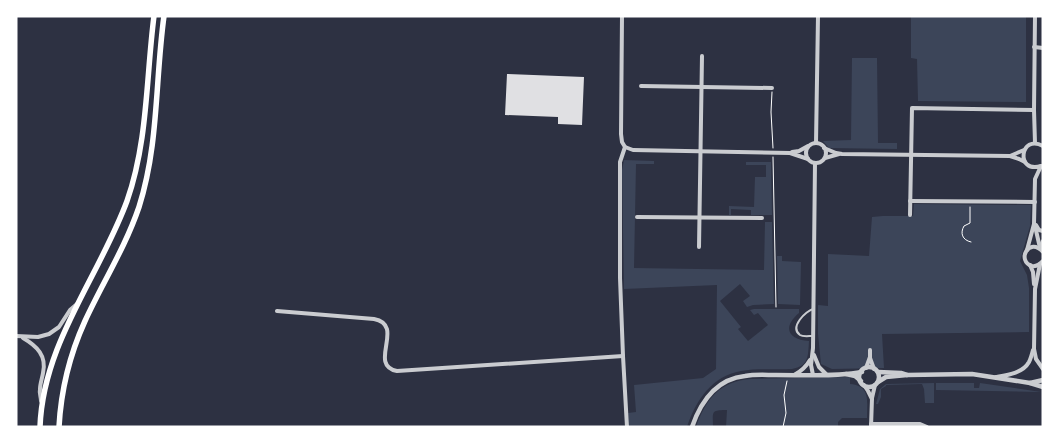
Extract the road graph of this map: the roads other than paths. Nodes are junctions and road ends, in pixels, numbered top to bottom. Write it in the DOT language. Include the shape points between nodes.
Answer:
graph roads {
  1 [pos="154,16"];
  2 [pos="164,16"];
  3 [pos="622,16"];
  4 [pos="818,16"];
  5 [pos="1035,16"];
  6 [pos="1034,48"];
  7 [pos="1043,48"];
  8 [pos="702,56"];
  9 [pos="641,86"];
  10 [pos="702,87"];
  11 [pos="772,88"];
  12 [pos="1034,110"];
  13 [pos="816,143"];
  14 [pos="1035,143"];
  15 [pos="808,146"];
  16 [pos="1043,146"];
  17 [pos="625,147"];
  18 [pos="824,148"];
  19 [pos="1025,148"];
  20 [pos="701,152"];
  21 [pos="790,153"];
  22 [pos="842,154"];
  23 [pos="911,154"];
  24 [pos="1010,156"];
  25 [pos="808,159"];
  26 [pos="823,159"];
  27 [pos="1025,162"];
  28 [pos="816,163"];
  29 [pos="1042,165"];
  30 [pos="1030,166"];
  31 [pos="1035,178"];
  32 [pos="910,201"];
  33 [pos="1035,202"];
  34 [pos="910,215"];
  35 [pos="637,217"];
  36 [pos="700,218"];
  37 [pos="762,218"];
  38 [pos="1034,224"];
  39 [pos="1043,232"];
  40 [pos="1043,241"];
  41 [pos="699,247"];
  42 [pos="1027,250"];
  43 [pos="1041,250"];
  44 [pos="1041,263"];
  45 [pos="1030,265"];
  46 [pos="1034,289"];
  47 [pos="79,302"];
  48 [pos="813,309"];
  49 [pos="277,311"];
  50 [pos="813,336"];
  51 [pos="18,337"];
  52 [pos="1034,348"];
  53 [pos="813,350"];
  54 [pos="870,350"];
  55 [pos="623,356"];
  56 [pos="870,357"];
  57 [pos="1042,368"];
  58 [pos="864,370"];
  59 [pos="876,370"];
  60 [pos="826,374"];
  61 [pos="844,374"];
  62 [pos="794,375"];
  63 [pos="813,375"];
  64 [pos="908,375"];
  65 [pos="988,376"];
  66 [pos="1043,380"];
  67 [pos="862,383"];
  68 [pos="876,383"];
  69 [pos="1030,383"];
  70 [pos="1043,388"];
  71 [pos="872,399"];
  72 [pos="42,403"];
  73 [pos="871,426"];
  74 [pos="901,426"];
  75 [pos="40,427"];
  76 [pos="59,427"];
  77 [pos="627,427"];
  78 [pos="692,427"];
  79 [pos="927,427"];
  1 -- 47 [label="highway" via="142,144 134,176 119,220"];
  2 -- 76 [label="highway" via="155,134 145,186 125,242 76,343 65,381"];
  3 -- 17 [label="street" via="622,142"];
  4 -- 13 [label="street"];
  5 -- 6 [label="street"];
  6 -- 7 [label="street"];
  6 -- 12 [label="street"];
  8 -- 10 [label="street"];
  9 -- 10 [label="street"];
  10 -- 11 [label="street"];
  10 -- 20 [label="street"];
  12 -- 14 [label="street"];
  12 -- 23 [label="street" via="912,108"];
  13 -- 15 [label="street"];
  13 -- 18 [label="street"];
  14 -- 16 [label="street"];
  14 -- 19 [label="street"];
  15 -- 21 [label="street"];
  15 -- 25 [label="street"];
  17 -- 20 [label="street"];
  17 -- 55 [label="street" via="620,162"];
  18 -- 22 [label="street"];
  18 -- 26 [label="street"];
  19 -- 24 [label="street"];
  19 -- 27 [label="street"];
  20 -- 21 [label="street"];
  20 -- 36 [label="street"];
  21 -- 25 [label="street"];
  22 -- 23 [label="street"];
  22 -- 26 [label="street"];
  23 -- 24 [label="street"];
  23 -- 32 [label="street"];
  24 -- 27 [label="street"];
  25 -- 28 [label="street"];
  26 -- 28 [label="street"];
  27 -- 30 [label="street"];
  28 -- 48 [label="street"];
  29 -- 30 [label="street"];
  29 -- 31 [label="street"];
  30 -- 31 [label="street"];
  31 -- 33 [label="street"];
  32 -- 33 [label="street"];
  32 -- 34 [label="street"];
  33 -- 38 [label="street"];
  35 -- 36 [label="street"];
  36 -- 37 [label="street"];
  36 -- 41 [label="street"];
  38 -- 39 [label="street"];
  38 -- 42 [label="street"];
  38 -- 43 [label="street"];
  40 -- 43 [label="street"];
  42 -- 43 [label="street" via="1032,247"];
  42 -- 45 [label="street" via="1025,258"];
  44 -- 45 [label="street"];
  44 -- 46 [label="street"];
  45 -- 46 [label="street"];
  46 -- 52 [label="street"];
  47 -- 51 [label="street" via="51,333"];
  47 -- 72 [label="highway" via="53,359"];
  48 -- 50 [label="street"];
  48 -- 50 [label="lane" via="802,316 797,327 800,335"];
  49 -- 55 [label="street" via="381,321 387,329 386,363 397,371"];
  50 -- 53 [label="street"];
  51 -- 72 [label="street" via="36,347 42,357"];
  52 -- 57 [label="street"];
  52 -- 65 [label="street" via="1030,361 1022,369 1009,375"];
  53 -- 60 [label="street" via="815,360"];
  53 -- 62 [label="street" via="806,366"];
  53 -- 63 [label="street"];
  54 -- 56 [label="street"];
  55 -- 77 [label="street"];
  56 -- 58 [label="street"];
  56 -- 59 [label="street"];
  58 -- 59 [label="street"];
  58 -- 61 [label="street"];
  58 -- 67 [label="street" via="860,376"];
  59 -- 64 [label="street"];
  59 -- 68 [label="street" via="879,376"];
  60 -- 61 [label="street"];
  60 -- 63 [label="street"];
  61 -- 67 [label="street" via="855,376"];
  62 -- 63 [label="street"];
  62 -- 78 [label="street" via="743,376 724,383 706,399"];
  64 -- 65 [label="street"];
  64 -- 68 [label="street" via="886,377"];
  65 -- 69 [label="street"];
  66 -- 69 [label="street"];
  67 -- 68 [label="street" via="869,387"];
  67 -- 71 [label="street"];
  68 -- 71 [label="street"];
  69 -- 70 [label="street"];
  71 -- 73 [label="street"];
  72 -- 75 [label="highway"];
  73 -- 74 [label="street"];
  74 -- 79 [label="street" via="920,424"];
}
